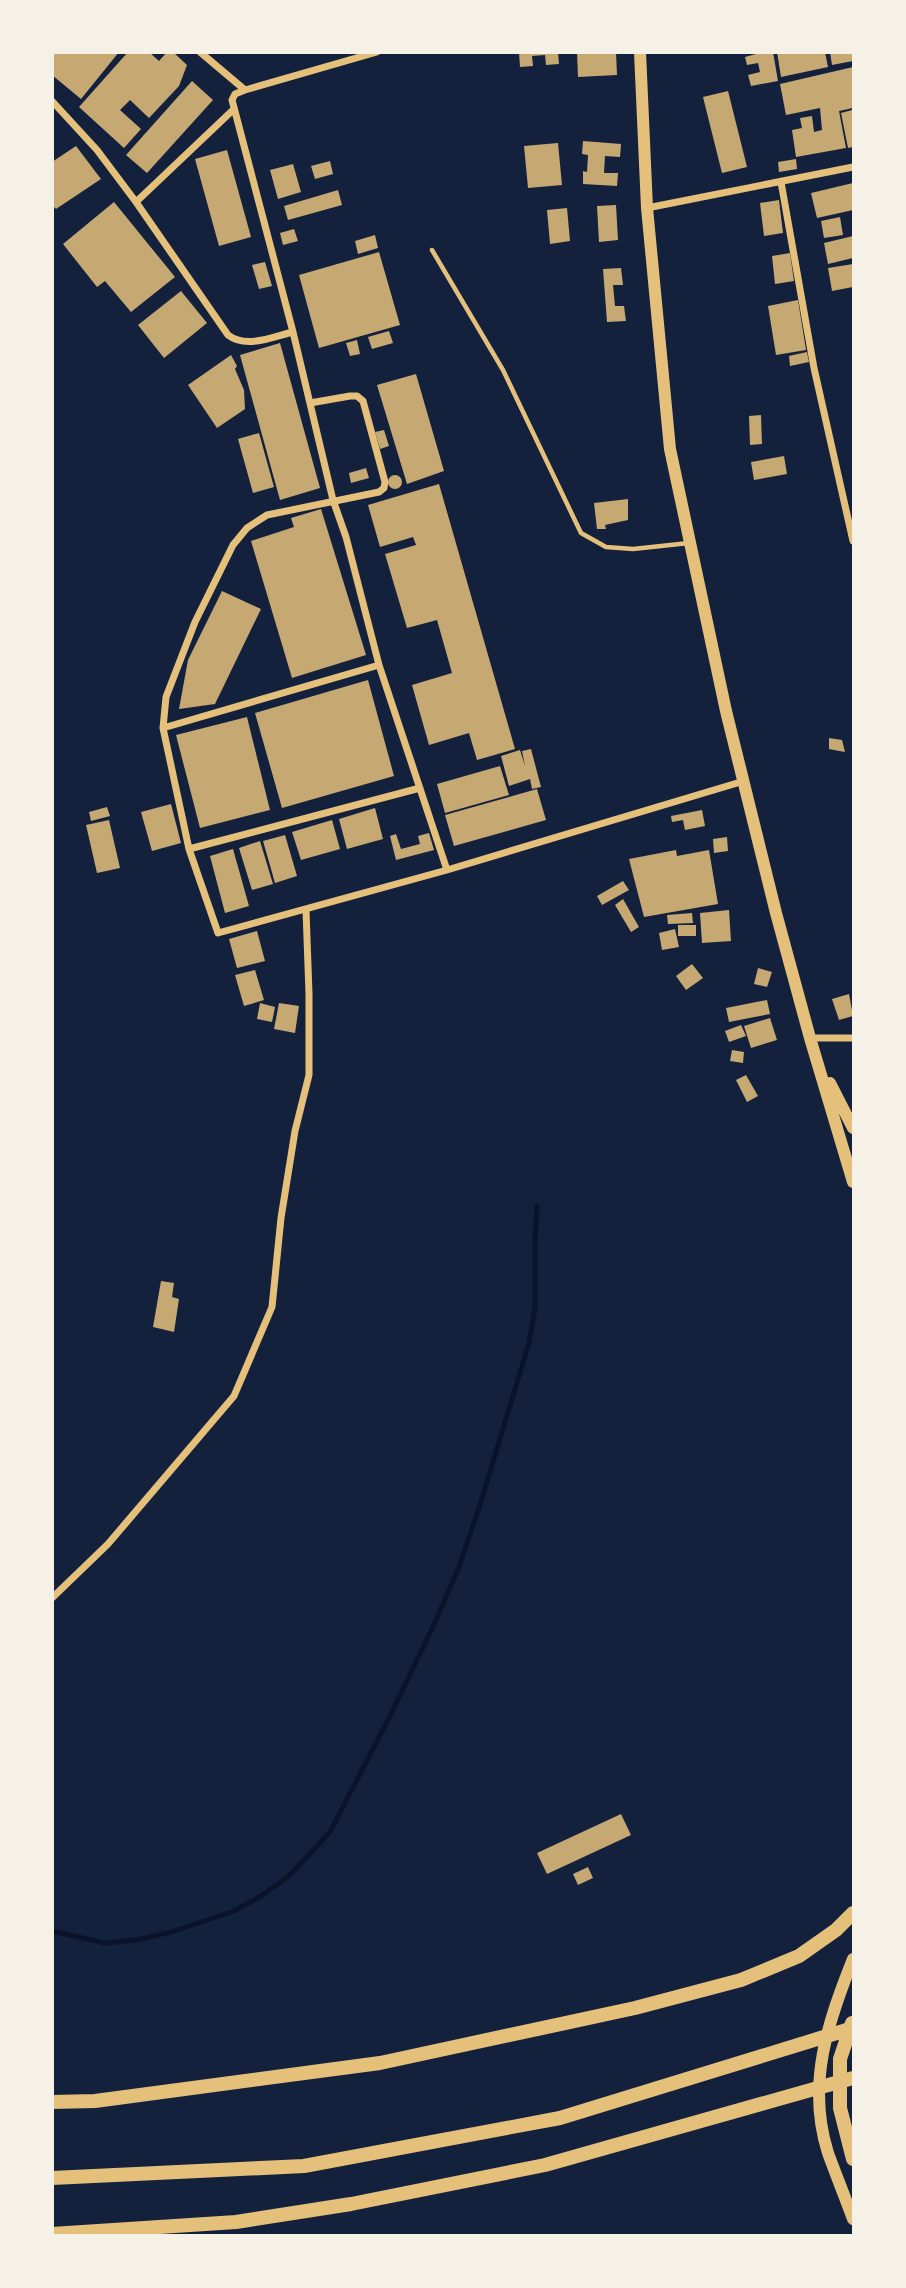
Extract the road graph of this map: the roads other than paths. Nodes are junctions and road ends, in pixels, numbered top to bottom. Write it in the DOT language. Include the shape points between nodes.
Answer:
graph roads {
  1 [pos="200,52"];
  2 [pos="377,52"];
  3 [pos="640,52"];
  4 [pos="245,90"];
  5 [pos="52,101"];
  6 [pos="234,109"];
  7 [pos="853,167"];
  8 [pos="781,182"];
  9 [pos="136,202"];
  10 [pos="647,208"];
  11 [pos="432,250"];
  12 [pos="293,332"];
  13 [pos="310,403"];
  14 [pos="333,500"];
  15 [pos="853,541"];
  16 [pos="690,542"];
  17 [pos="379,665"];
  18 [pos="163,728"];
  19 [pos="744,781"];
  20 [pos="419,788"];
  21 [pos="190,849"];
  22 [pos="447,870"];
  23 [pos="306,910"];
  24 [pos="810,1038"];
  25 [pos="853,1038"];
  26 [pos="853,1128"];
  27 [pos="853,1182"];
  28 [pos="52,1598"];
  29 [pos="853,1913"];
  30 [pos="853,1959"];
  31 [pos="853,2018"];
  32 [pos="853,2028"];
  33 [pos="853,2078"];
  34 [pos="52,2102"];
  35 [pos="852,2154"];
  36 [pos="52,2178"];
  37 [pos="853,2219"];
  38 [pos="52,2234"];
  1 -- 4 [label="street"];
  2 -- 4 [label="street"];
  3 -- 10 [label="main road"];
  4 -- 6 [label="street" via="233,97"];
  5 -- 9 [label="street"];
  6 -- 9 [label="street"];
  6 -- 12 [label="street"];
  7 -- 8 [label="street"];
  8 -- 10 [label="street"];
  8 -- 15 [label="street" via="814,368"];
  9 -- 12 [label="street" via="228,335 249,342"];
  10 -- 16 [label="main road" via="670,449"];
  11 -- 16 [label="lane" via="503,370 581,533 606,547 634,550"];
  12 -- 13 [label="street"];
  13 -- 14 [label="street"];
  13 -- 14 [label="street" via="350,396 363,401 385,482 379,492"];
  14 -- 17 [label="street"];
  14 -- 18 [label="street" via="267,515 233,545 195,622 166,697"];
  16 -- 19 [label="main road"];
  17 -- 18 [label="street"];
  17 -- 20 [label="street"];
  18 -- 21 [label="street"];
  19 -- 22 [label="street"];
  19 -- 24 [label="main road"];
  20 -- 21 [label="street"];
  20 -- 22 [label="street"];
  21 -- 23 [label="street" via="218,933"];
  22 -- 23 [label="street"];
  23 -- 28 [label="street" via="309,1075 281,1218 272,1307 234,1396 108,1544"];
  24 -- 25 [label="street"];
  24 -- 26 [label="main road"];
  24 -- 27 [label="main road"];
  29 -- 34 [label="highway" via="799,1956 741,1980 635,2008 380,2063 95,2101"];
  30 -- 37 [label="main road" via="834,2007 819,2066 828,2152"];
  31 -- 35 [label="highway" via="840,2059 840,2108"];
  32 -- 36 [label="highway" via="560,2118 506,2129 304,2166"];
  33 -- 38 [label="highway" via="545,2165 351,2204 236,2222"];
}
